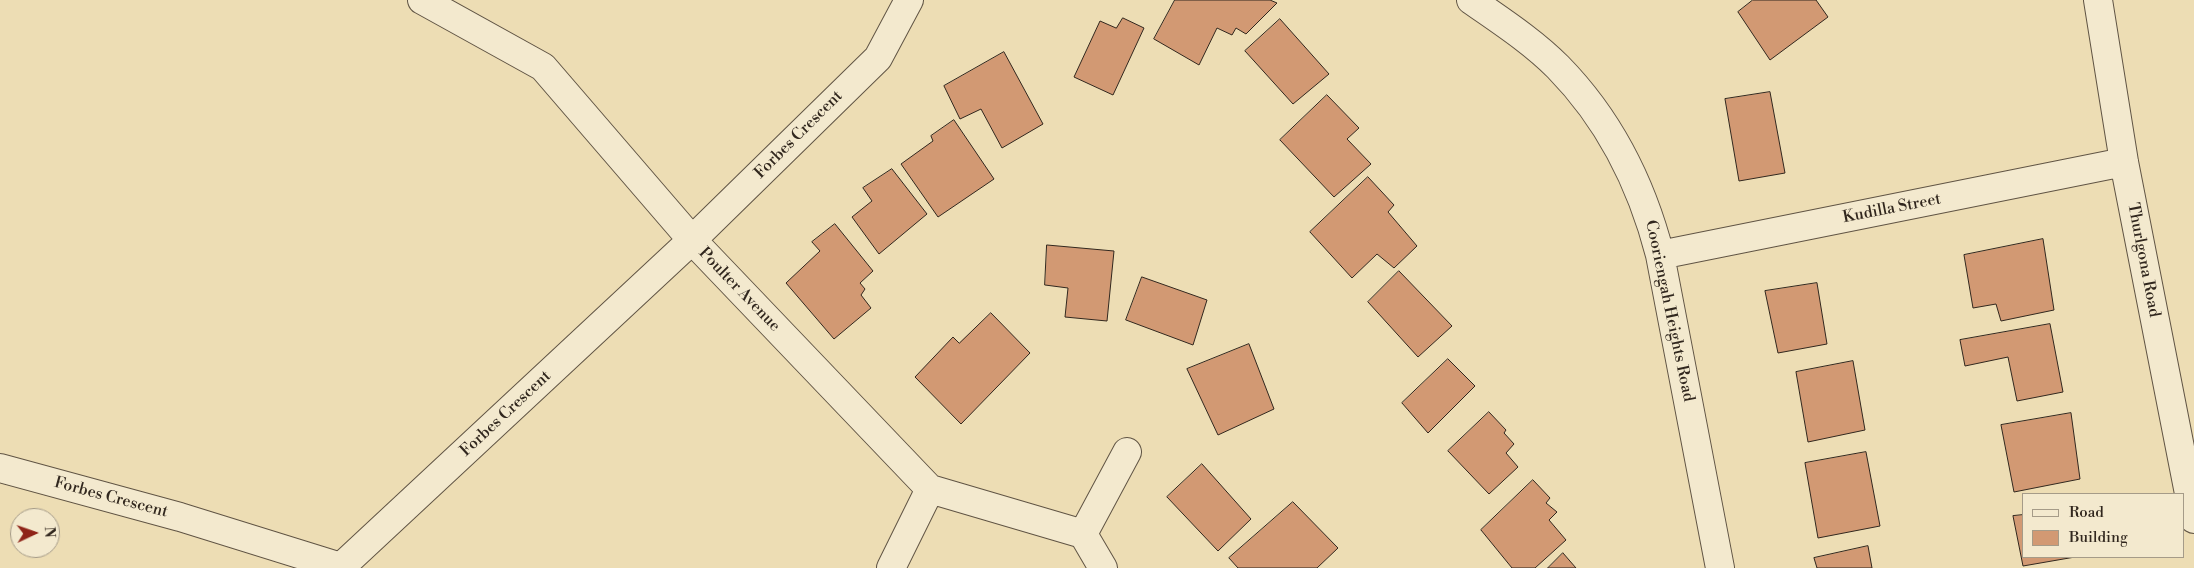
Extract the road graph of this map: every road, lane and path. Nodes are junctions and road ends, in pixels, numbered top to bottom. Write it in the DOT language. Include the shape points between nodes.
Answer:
graph roads {
  1 [pos="422,0"];
  2 [pos="909,0"];
  3 [pos="1471,0"];
  4 [pos="2098,0"];
  5 [pos="2124,162"];
  6 [pos="692,240"];
  7 [pos="1660,255"];
  8 [pos="1127,452"];
  9 [pos="0,468"];
  10 [pos="930,489"];
  11 [pos="2194,518"];
  12 [pos="1083,534"];
  13 [pos="891,568"];
  14 [pos="1103,568"];
  15 [pos="1720,568"];
  1 -- 6 [label="street, Poulter Avenue" via="543,67"];
  2 -- 6 [label="street, Forbes Crescent" via="878,58"];
  3 -- 7 [label="street, Cooriengah Heights Road" via="1525,38 1558,67 1603,122 1634,176"];
  4 -- 5 [label="street, Thurlgona Road"];
  5 -- 7 [label="street, Kudilla Street"];
  5 -- 11 [label="street, Thurlgona Road"];
  6 -- 9 [label="street, Forbes Crescent" via="341,567 180,517"];
  6 -- 10 [label="street, Poulter Avenue"];
  7 -- 15 [label="street, Cooriengah Heights Road"];
  8 -- 12 [label="street"];
  10 -- 12 [label="street, Poulter Avenue"];
  10 -- 13 [label="street"];
  12 -- 14 [label="street"];
}
